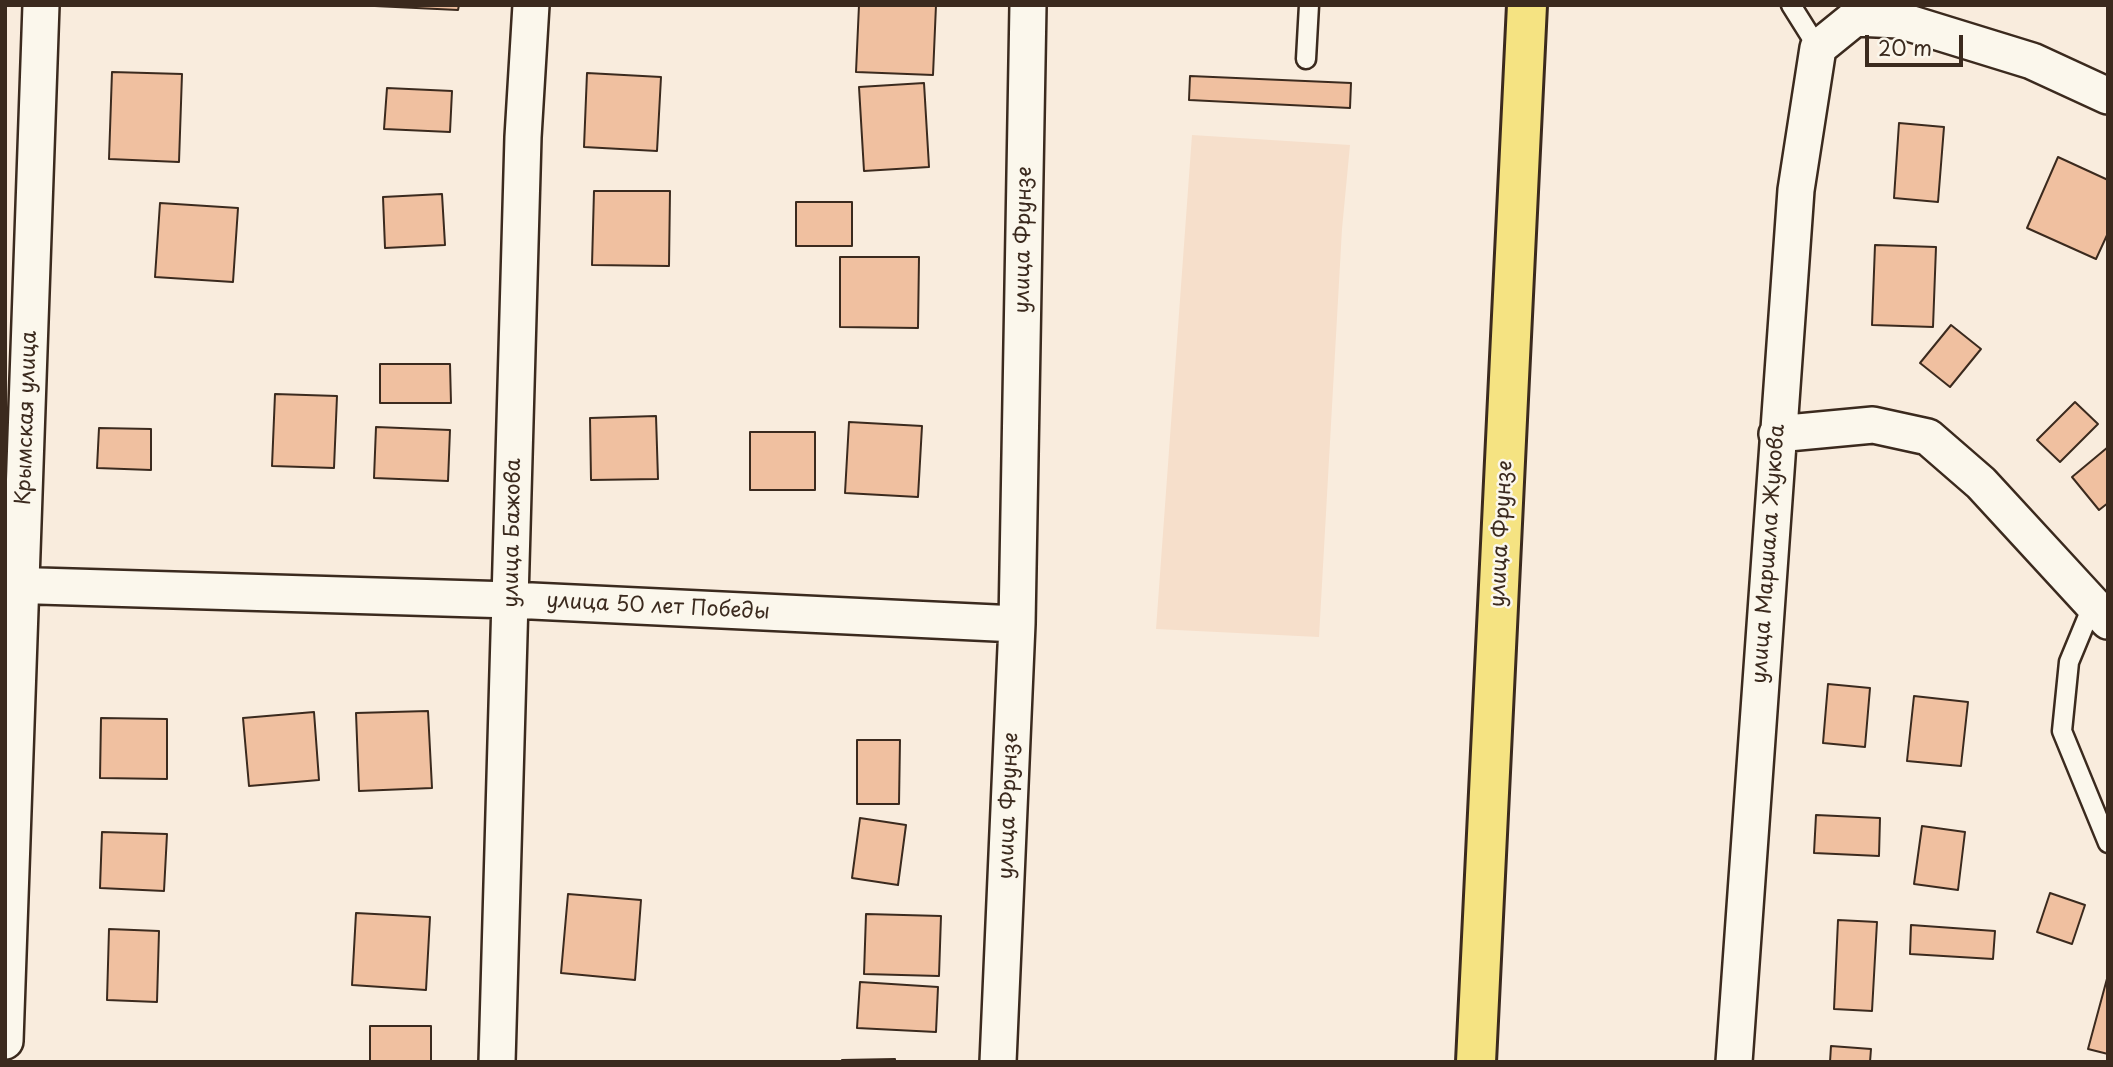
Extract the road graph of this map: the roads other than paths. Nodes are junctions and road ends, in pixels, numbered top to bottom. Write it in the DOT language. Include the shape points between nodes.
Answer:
graph roads {
  1 [pos="41,5"];
  2 [pos="530,5"];
  3 [pos="1028,5"];
  4 [pos="1309,5"];
  5 [pos="1527,5"];
  6 [pos="1791,5"];
  7 [pos="1818,48"];
  8 [pos="1306,59"];
  9 [pos="2108,96"];
  10 [pos="1777,434"];
  11 [pos="13,585"];
  12 [pos="511,600"];
  13 [pos="2100,613"];
  14 [pos="1017,624"];
  15 [pos="2108,844"];
  16 [pos="5,1041"];
  17 [pos="497,1062"];
  18 [pos="998,1062"];
  19 [pos="1476,1062"];
  20 [pos="1734,1062"];
  1 -- 11 [label="street, Крымская улица"];
  2 -- 12 [label="street, улица Бажова"];
  3 -- 14 [label="street, улица Фрунзе"];
  4 -- 8 [label="lane"];
  5 -- 19 [label="main road, улица Фрунзе"];
  6 -- 7 [label="lane"];
  7 -- 9 [label="street" via="1855,18 1899,20 2032,61"];
  7 -- 10 [label="street, улица Маршала Жукова" via="1796,190"];
  10 -- 13 [label="street" via="1873,425 1928,437 1981,483"];
  10 -- 20 [label="street, улица Маршала Жукова"];
  11 -- 12 [label="street, улица 50 лет Победы"];
  11 -- 16 [label="street, Крымская улица"];
  12 -- 14 [label="street, улица 50 лет Победы"];
  12 -- 17 [label="street, улица Бажова"];
  13 -- 15 [label="lane" via="2069,662 2062,731"];
  14 -- 18 [label="street, улица Фрунзе"];
}
